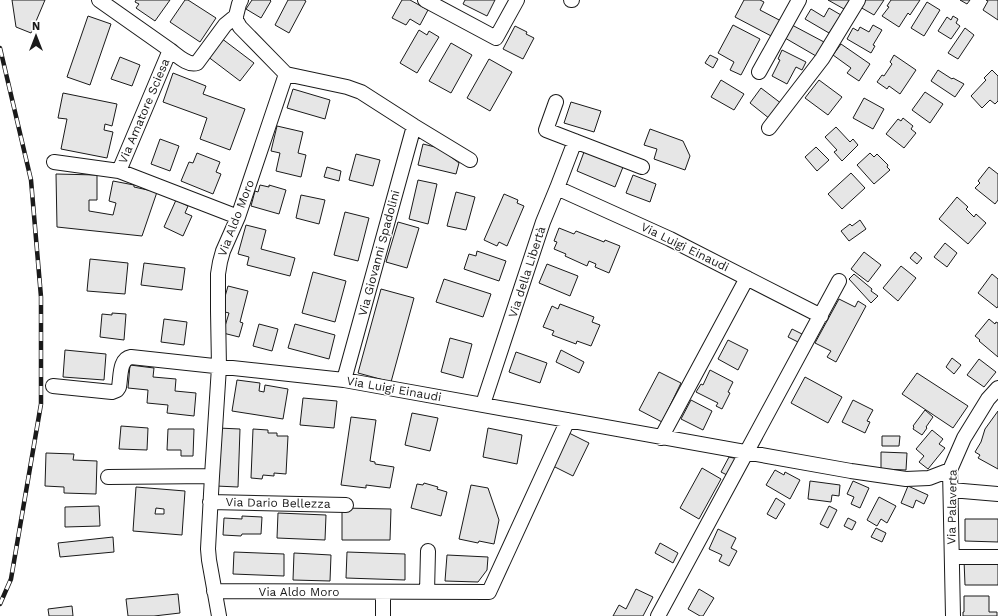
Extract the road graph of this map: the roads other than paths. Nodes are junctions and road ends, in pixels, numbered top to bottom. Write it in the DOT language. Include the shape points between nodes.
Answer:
graph roads {
  1 [pos="99,0"];
  2 [pos="241,0"];
  3 [pos="425,0"];
  4 [pos="517,0"];
  5 [pos="799,0"];
  6 [pos="858,0"];
  7 [pos="236,16"];
  8 [pos="170,50"];
  9 [pos="759,72"];
  10 [pos="286,74"];
  11 [pos="556,102"];
  12 [pos="414,126"];
  13 [pos="769,128"];
  14 [pos="575,141"];
  15 [pos="470,160"];
  16 [pos="54,162"];
  17 [pos="642,167"];
  18 [pos="119,171"];
  19 [pos="557,188"];
  20 [pos="238,217"];
  21 [pos="746,278"];
  22 [pos="839,281"];
  23 [pos="821,316"];
  24 [pos="219,366"];
  25 [pos="344,380"];
  26 [pos="52,386"];
  27 [pos="998,388"];
  28 [pos="483,404"];
  29 [pos="568,420"];
  30 [pos="661,438"];
  31 [pos="747,452"];
  32 [pos="950,470"];
  33 [pos="212,476"];
  34 [pos="108,477"];
  35 [pos="951,490"];
  36 [pos="998,494"];
  37 [pos="210,502"];
  38 [pos="346,505"];
  39 [pos="428,551"];
  40 [pos="998,556"];
  41 [pos="952,557"];
  42 [pos="214,591"];
  43 [pos="384,592"];
  44 [pos="427,592"];
  45 [pos="219,616"];
  46 [pos="383,616"];
  47 [pos="658,616"];
  48 [pos="953,616"];
  1 -- 8 [label="street, Via Amatore Sciesa"];
  2 -- 7 [label="street"];
  3 -- 4 [label="street" via="496,38"];
  5 -- 9 [label="street"];
  6 -- 13 [label="street" via="822,59"];
  7 -- 8 [label="street, Via Amatore Sciesa" via="224,25 197,63 190,64"];
  7 -- 10 [label="street" via="240,27"];
  8 -- 18 [label="street, Via Amatore Sciesa"];
  10 -- 12 [label="street" via="361,92"];
  10 -- 20 [label="street, Via Aldo Moro"];
  11 -- 14 [label="street" via="546,130"];
  12 -- 15 [label="street"];
  12 -- 25 [label="street, Via Giovanni Spadolini"];
  14 -- 17 [label="street"];
  14 -- 19 [label="street, Via della Libertà"];
  16 -- 18 [label="street, Via Amatore Sciesa"];
  18 -- 20 [label="street, Via Amatore Sciesa"];
  19 -- 21 [label="street, Via Luigi Einaudi" via="670,239"];
  19 -- 28 [label="street, Via della Libertà" via="543,222"];
  20 -- 24 [label="street, Via Aldo Moro" via="223,251 218,274"];
  21 -- 23 [label="street, Via Luigi Einaudi"];
  21 -- 30 [label="street"];
  22 -- 23 [label="street"];
  23 -- 31 [label="street"];
  24 -- 25 [label="street, Via Luigi Einaudi"];
  24 -- 26 [label="street" via="131,357 122,364 119,387 112,392"];
  24 -- 33 [label="street, Via Aldo Moro"];
  25 -- 28 [label="street, Via Luigi Einaudi"];
  27 -- 32 [label="street, Via Palaverta" via="988,399 964,438"];
  28 -- 29 [label="street, Via Luigi Einaudi"];
  29 -- 30 [label="street, Via Luigi Einaudi"];
  29 -- 44 [label="street, Via Aldo Moro" via="489,592"];
  30 -- 31 [label="street, Via Luigi Einaudi"];
  31 -- 32 [label="street, Via Luigi Einaudi" via="906,479 929,478"];
  31 -- 47 [label="street"];
  32 -- 35 [label="street, Via Palaverta"];
  33 -- 34 [label="street"];
  33 -- 37 [label="street, Via Aldo Moro"];
  35 -- 36 [label="street"];
  35 -- 41 [label="street, Via Palaverta"];
  37 -- 38 [label="street, Via Dario Bellezza"];
  37 -- 42 [label="street, Via Aldo Moro" via="209,555"];
  39 -- 44 [label="street"];
  40 -- 41 [label="street"];
  41 -- 48 [label="street, Via Palaverta"];
  42 -- 43 [label="street, Via Aldo Moro"];
  42 -- 45 [label="street, Via Aldo Moro"];
  43 -- 44 [label="street, Via Aldo Moro"];
  43 -- 46 [label="street"];
}
